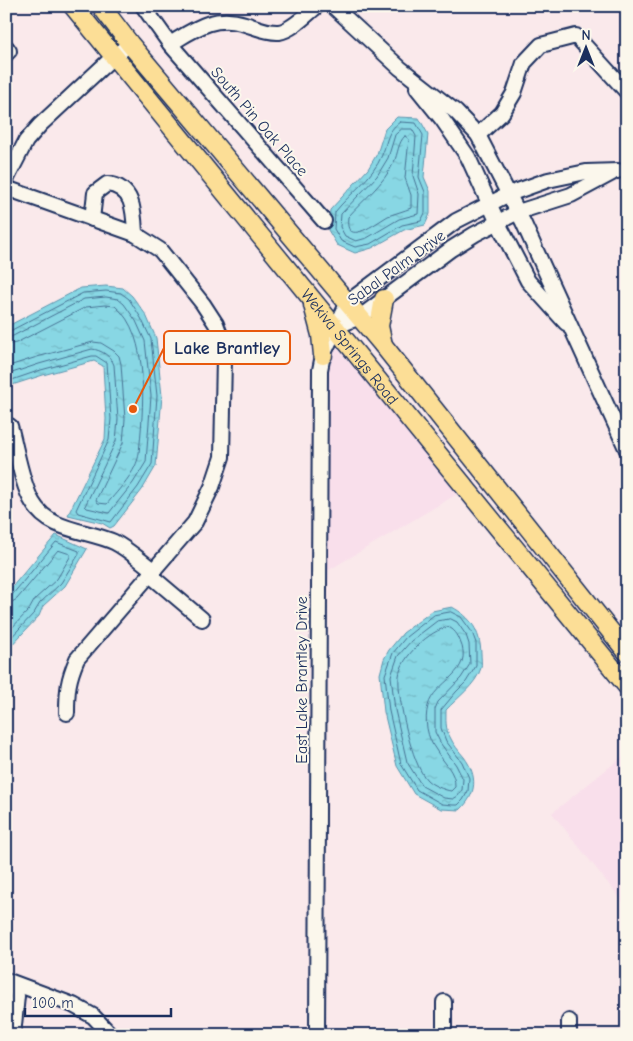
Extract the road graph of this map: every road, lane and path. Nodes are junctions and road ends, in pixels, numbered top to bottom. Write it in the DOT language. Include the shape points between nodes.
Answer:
graph roads {
  1 [pos="73,6"];
  2 [pos="101,6"];
  3 [pos="143,6"];
  4 [pos="317,6"];
  5 [pos="333,6"];
  6 [pos="130,44"];
  7 [pos="170,44"];
  8 [pos="113,57"];
  9 [pos="400,68"];
  10 [pos="627,92"];
  11 [pos="478,135"];
  12 [pos="622,169"];
  13 [pos="6,180"];
  14 [pos="6,188"];
  15 [pos="509,194"];
  16 [pos="489,203"];
  17 [pos="518,212"];
  18 [pos="92,220"];
  19 [pos="324,221"];
  20 [pos="498,223"];
  21 [pos="135,234"];
  22 [pos="309,295"];
  23 [pos="384,299"];
  24 [pos="348,302"];
  25 [pos="360,317"];
  26 [pos="335,328"];
  27 [pos="575,333"];
  28 [pos="383,345"];
  29 [pos="322,355"];
  30 [pos="10,426"];
  31 [pos="627,450"];
  32 [pos="448,465"];
  33 [pos="532,533"];
  34 [pos="152,573"];
  35 [pos="202,619"];
  36 [pos="627,652"];
  37 [pos="627,686"];
  38 [pos="67,713"];
  39 [pos="10,982"];
  40 [pos="444,1002"];
  41 [pos="13,1035"];
  42 [pos="111,1035"];
  43 [pos="317,1035"];
  44 [pos="444,1035"];
  1 -- 8 [label="main road, Wekiva Springs Road"];
  2 -- 6 [label="main road, Wekiva Springs Road"];
  3 -- 7 [label="street, South Pin Oak Place"];
  4 -- 7 [label="street" via="279,32 232,20 205,23"];
  5 -- 9 [label="street"];
  6 -- 8 [label="street"];
  6 -- 24 [label="main road, Wekiva Springs Road"];
  7 -- 19 [label="street, South Pin Oak Place"];
  8 -- 13 [label="street" via="40,124 26,141"];
  8 -- 22 [label="main road, Wekiva Springs Road"];
  9 -- 11 [label="street" via="456,112"];
  9 -- 16 [label="street" via="468,157"];
  10 -- 11 [label="street" via="576,36 541,45 524,63 514,93 502,113"];
  11 -- 15 [label="street"];
  12 -- 15 [label="street, Sabal Palm Drive" via="548,180"];
  12 -- 17 [label="street, Sabal Palm Drive" via="571,195"];
  14 -- 18 [label="street"];
  15 -- 16 [label="street, Sabal Palm Drive"];
  15 -- 17 [label="street"];
  16 -- 20 [label="street"];
  16 -- 24 [label="street, Sabal Palm Drive" via="456,221"];
  17 -- 20 [label="street, Sabal Palm Drive"];
  17 -- 27 [label="street"];
  18 -- 21 [label="street"];
  18 -- 21 [label="street" via="96,193 107,184 118,186 129,196"];
  20 -- 23 [label="street, Sabal Palm Drive" via="451,249"];
  20 -- 27 [label="street" via="528,281"];
  21 -- 34 [label="street" via="160,250 203,304 216,324 224,358 222,456 212,488 196,522"];
  22 -- 26 [label="main road, Wekiva Springs Road"];
  22 -- 29 [label="main road" via="316,313"];
  23 -- 25 [label="street, Sabal Palm Drive"];
  23 -- 28 [label="main road" via="379,326"];
  24 -- 25 [label="main road, Wekiva Springs Road"];
  24 -- 26 [label="street, Sabal Palm Drive"];
  25 -- 26 [label="street, Sabal Palm Drive"];
  25 -- 28 [label="main road, Wekiva Springs Road"];
  26 -- 29 [label="street, East Lake Brantley Drive"];
  26 -- 32 [label="main road, Wekiva Springs Road"];
  27 -- 31 [label="street"];
  28 -- 33 [label="main road, Wekiva Springs Road"];
  29 -- 43 [label="street, East Lake Brantley Drive"];
  30 -- 34 [label="street" via="27,488 39,512 65,527 115,543"];
  32 -- 33 [label="main road" via="468,470 501,508"];
  32 -- 37 [label="main road, Wekiva Springs Road"];
  33 -- 36 [label="main road, Wekiva Springs Road"];
  34 -- 35 [label="street"];
  34 -- 38 [label="street" via="77,658 69,677"];
  39 -- 41 [label="street" via="17,996"];
  39 -- 42 [label="street" via="73,1005 93,1016"];
  40 -- 44 [label="street"];
}
